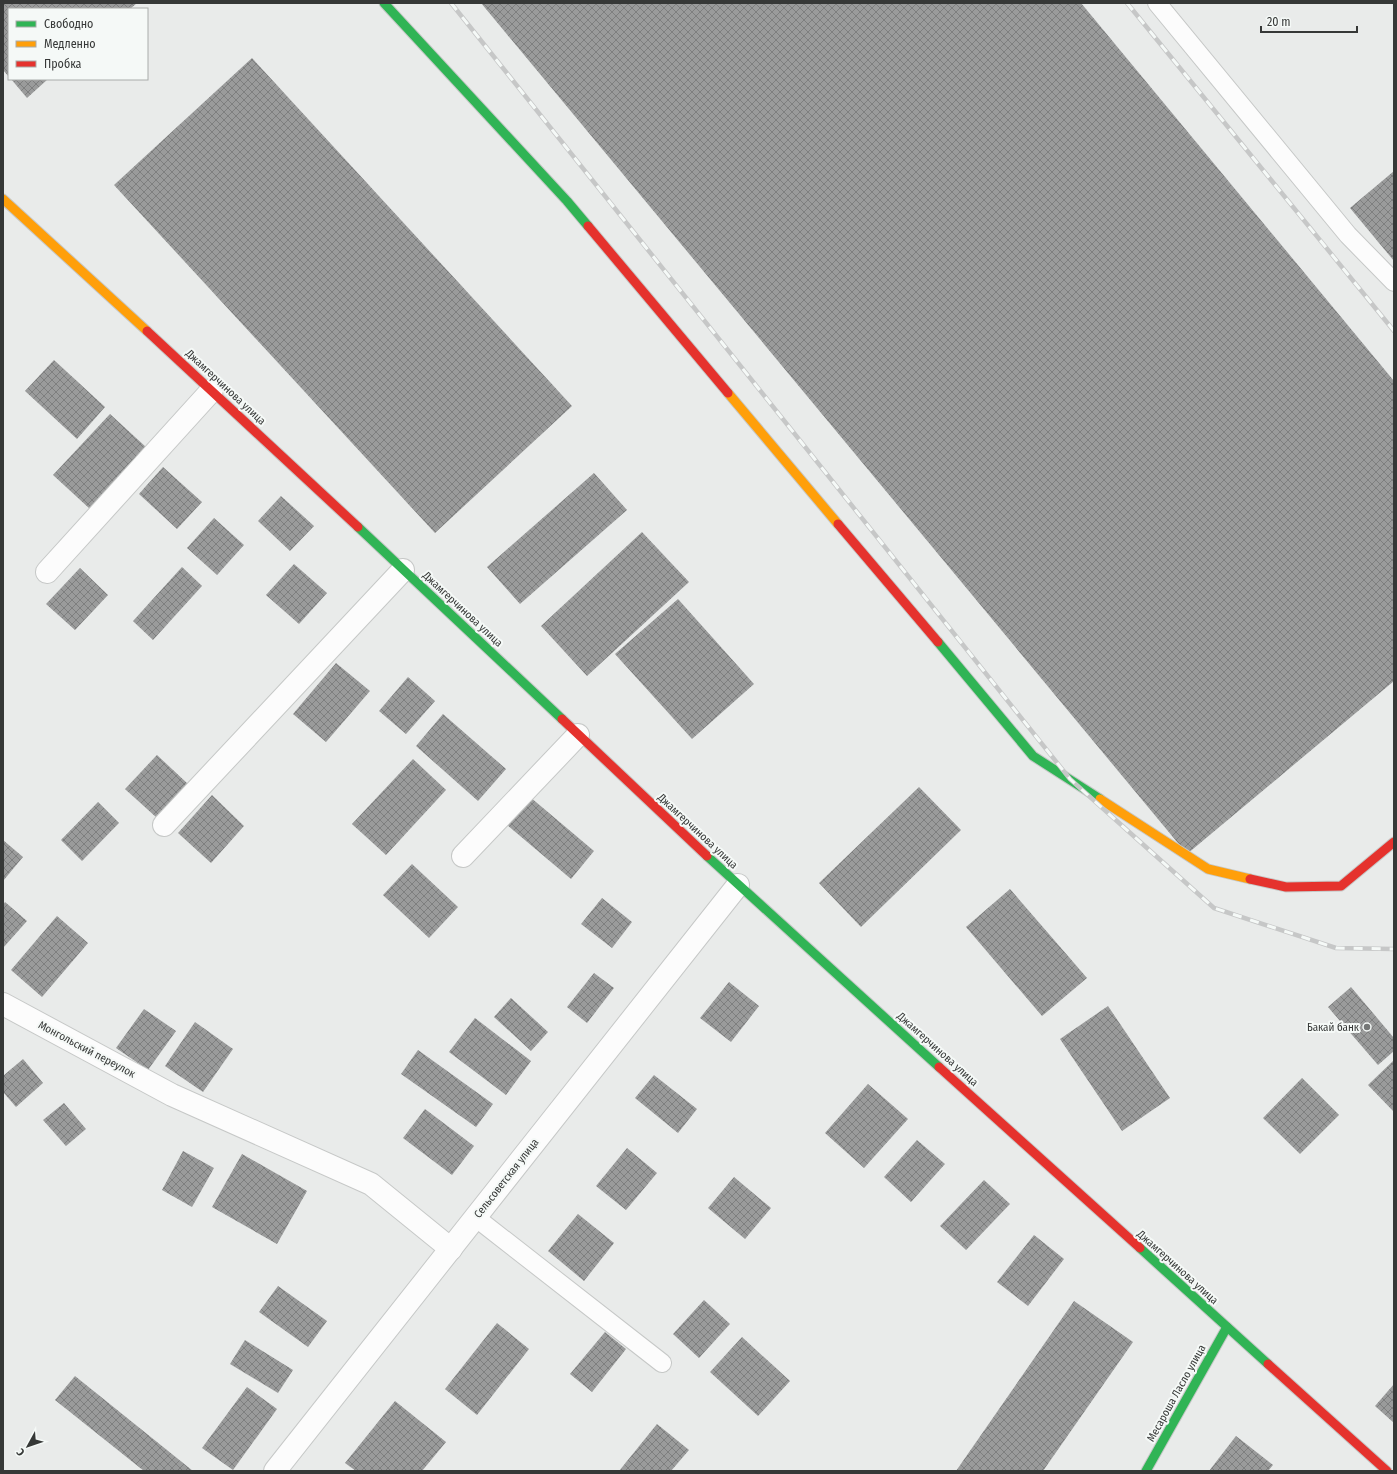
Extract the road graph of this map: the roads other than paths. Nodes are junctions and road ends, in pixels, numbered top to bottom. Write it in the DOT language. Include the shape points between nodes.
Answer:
graph roads {
  1 [pos="384,3"];
  2 [pos="1157,3"];
  3 [pos="3,199"];
  4 [pos="1394,282"];
  5 [pos="212,390"];
  6 [pos="403,570"];
  7 [pos="47,572"];
  8 [pos="578,735"];
  9 [pos="164,826"];
  10 [pos="1394,842"];
  11 [pos="463,856"];
  12 [pos="738,885"];
  13 [pos="3,1004"];
  14 [pos="475,1217"];
  15 [pos="451,1248"];
  16 [pos="1227,1327"];
  17 [pos="662,1363"];
  18 [pos="275,1471"];
  19 [pos="1146,1471"];
  20 [pos="1387,1471"];
  1 -- 10 [label="street" via="567,201 1033,756 1208,869 1286,887 1341,886"];
  2 -- 4 [label="lane" via="1348,235"];
  3 -- 5 [label="street, Джамгерчинова улица"];
  5 -- 6 [label="street, Джамгерчинова улица"];
  5 -- 7 [label="street"];
  6 -- 8 [label="street, Джамгерчинова улица"];
  6 -- 9 [label="street"];
  8 -- 11 [label="street"];
  8 -- 12 [label="street, Джамгерчинова улица"];
  12 -- 14 [label="street, Сельсоветская улица"];
  12 -- 16 [label="street, Джамгерчинова улица"];
  13 -- 15 [label="street, Монгольский переулок" via="172,1095 371,1184"];
  14 -- 15 [label="street, Сельсоветская улица"];
  14 -- 17 [label="lane"];
  15 -- 18 [label="street, Сельсоветская улица"];
  16 -- 19 [label="street, Месароша Ласло улица"];
  16 -- 20 [label="street, Джамгерчинова улица"];
}
